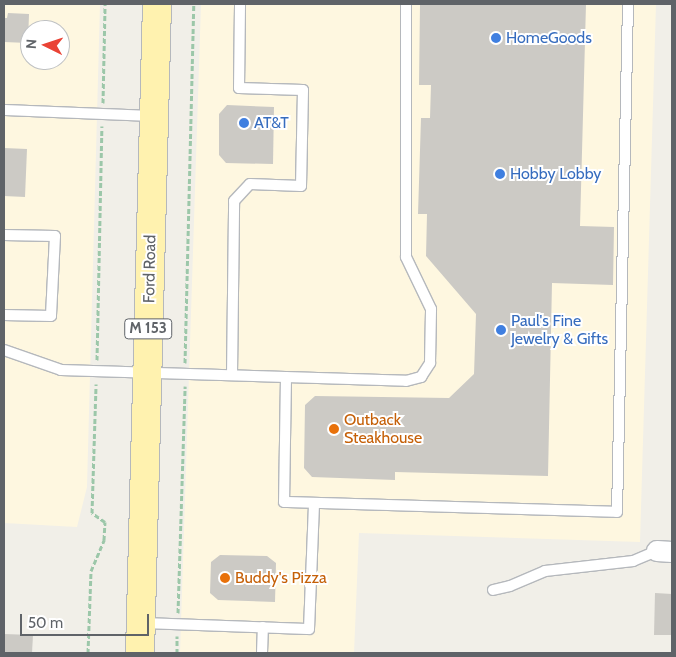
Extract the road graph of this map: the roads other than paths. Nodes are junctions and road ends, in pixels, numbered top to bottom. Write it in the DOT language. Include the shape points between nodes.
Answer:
graph roads {
  1 [pos="156,4"];
  2 [pos="240,4"];
  3 [pos="406,4"];
  4 [pos="628,4"];
  5 [pos="4,110"];
  6 [pos="154,116"];
  7 [pos="4,236"];
  8 [pos="4,316"];
  9 [pos="4,350"];
  10 [pos="147,372"];
  11 [pos="232,375"];
  12 [pos="286,377"];
  13 [pos="314,503"];
  14 [pos="664,552"];
  15 [pos="493,590"];
  16 [pos="141,623"];
  17 [pos="263,627"];
  18 [pos="140,653"];
  19 [pos="262,653"];
  1 -- 6 [label="main road, Ford Road / M 153"];
  2 -- 11 [label="lane" via="239,88 303,90 303,98 301,186 250,184 234,202"];
  3 -- 12 [label="lane" via="406,257 431,309 430,363 421,377 406,381"];
  4 -- 13 [label="lane" via="617,512"];
  5 -- 6 [label="lane"];
  6 -- 10 [label="main road, Ford Road / M 153"];
  7 -- 8 [label="lane" via="54,236 51,316"];
  9 -- 10 [label="lane" via="61,370"];
  10 -- 11 [label="lane"];
  10 -- 16 [label="main road, Ford Road / M 153"];
  11 -- 12 [label="lane"];
  12 -- 13 [label="lane" via="284,502"];
  13 -- 17 [label="lane" via="308,629"];
  14 -- 15 [label="lane" via="633,561 545,571"];
  16 -- 17 [label="lane"];
  16 -- 18 [label="main road, Ford Road / M 153"];
  17 -- 19 [label="lane"];
}
